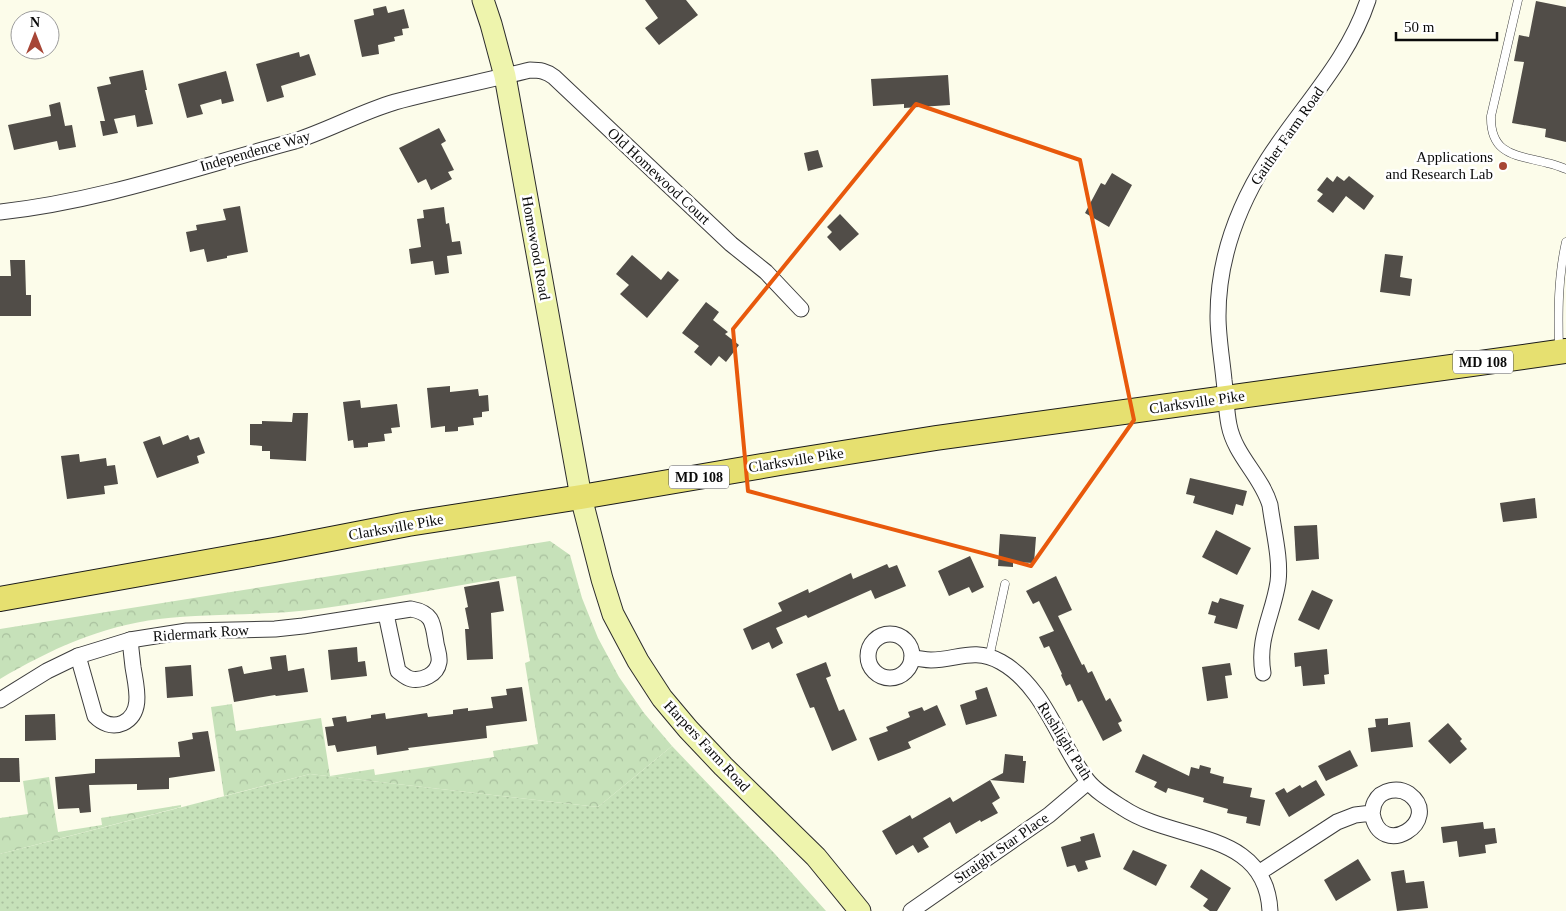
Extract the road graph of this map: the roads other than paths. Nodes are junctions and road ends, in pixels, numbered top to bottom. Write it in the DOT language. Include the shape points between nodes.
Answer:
graph roads {
  1 [pos="483,0"];
  2 [pos="1368,0"];
  3 [pos="1518,0"];
  4 [pos="505,76"];
  5 [pos="1566,169"];
  6 [pos="0,212"];
  7 [pos="1566,242"];
  8 [pos="801,308"];
  9 [pos="1563,351"];
  10 [pos="1226,398"];
  11 [pos="581,497"];
  12 [pos="1005,584"];
  13 [pos="0,599"];
  14 [pos="386,614"];
  15 [pos="130,640"];
  16 [pos="78,656"];
  17 [pos="912,658"];
  18 [pos="989,658"];
  19 [pos="1263,673"];
  20 [pos="0,700"];
  21 [pos="1088,782"];
  22 [pos="1372,813"];
  23 [pos="1260,872"];
  24 [pos="860,911"];
  25 [pos="910,911"];
  26 [pos="1270,911"];
  1 -- 4 [label="main road, Homewood Road"];
  2 -- 10 [label="street, Gaither Farm Road" via="1353,38 1268,159 1234,226 1219,289 1218,317"];
  3 -- 5 [label="lane" via="1491,128 1502,148 1516,156"];
  4 -- 6 [label="street, Independence Way" via="396,102 295,142 92,197"];
  4 -- 8 [label="street, Old Homewood Court" via="530,70 547,72 554,77"];
  4 -- 11 [label="main road, Homewood Road"];
  7 -- 9 [label="lane" via="1557,308"];
  9 -- 10 [label="main road, Clarksville Pike / MD 108"];
  10 -- 11 [label="main road, Clarksville Pike / MD 108" via="926,440"];
  10 -- 19 [label="street, Gaither Farm Road" via="1234,443 1270,505 1278,581 1261,648"];
  11 -- 13 [label="main road, Clarksville Pike / MD 108" via="408,524"];
  11 -- 24 [label="main road, Harpers Farm Road" via="614,614 662,698 717,760 816,856"];
  12 -- 18 [label="lane"];
  14 -- 14 [label="street, Ridermark Row" via="398,671 412,679 430,676 439,663 433,623 427,615 410,609"];
  14 -- 15 [label="street, Ridermark Row" via="275,629 187,631"];
  15 -- 16 [label="street, Ridermark Row"];
  15 -- 16 [label="street" via="138,700 129,720 120,724 108,724 95,716"];
  16 -- 20 [label="street, Ridermark Row"];
  17 -- 18 [label="street, Rushlight Path" via="930,660 969,654"];
  18 -- 21 [label="street, Rushlight Path" via="1015,671 1030,686"];
  21 -- 23 [label="street, Rushlight Path" via="1125,810 1143,819 1236,850"];
  21 -- 25 [label="street, Straight Star Place" via="1049,816"];
  22 -- 23 [label="street" via="1338,822"];
  23 -- 26 [label="street, Rushlight Path"];
}
